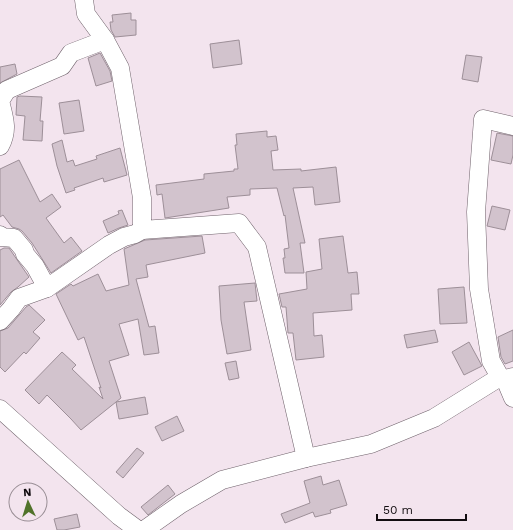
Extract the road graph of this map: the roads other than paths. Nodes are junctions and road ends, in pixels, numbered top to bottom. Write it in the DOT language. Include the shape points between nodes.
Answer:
graph roads {
  1 [pos="84,0"];
  2 [pos="105,40"];
  3 [pos="513,126"];
  4 [pos="0,146"];
  5 [pos="142,230"];
  6 [pos="0,235"];
  7 [pos="47,288"];
  8 [pos="0,321"];
  9 [pos="506,378"];
  10 [pos="513,398"];
  11 [pos="0,409"];
  12 [pos="306,458"];
  13 [pos="138,530"];
  14 [pos="144,530"];
  1 -- 2 [label="street" via="86,14"];
  2 -- 4 [label="street" via="71,53 62,66 7,90 0,100 6,125"];
  2 -- 5 [label="street" via="120,68 142,198"];
  3 -- 9 [label="street" via="483,119 476,212 479,289 490,361"];
  5 -- 7 [label="street" via="109,246"];
  5 -- 12 [label="street" via="240,222 257,247"];
  6 -- 7 [label="street" via="14,238 35,266"];
  7 -- 8 [label="street" via="19,298"];
  9 -- 10 [label="street"];
  9 -- 12 [label="street" via="434,418 371,444"];
  11 -- 13 [label="street"];
  12 -- 14 [label="street" via="222,480"];
}
